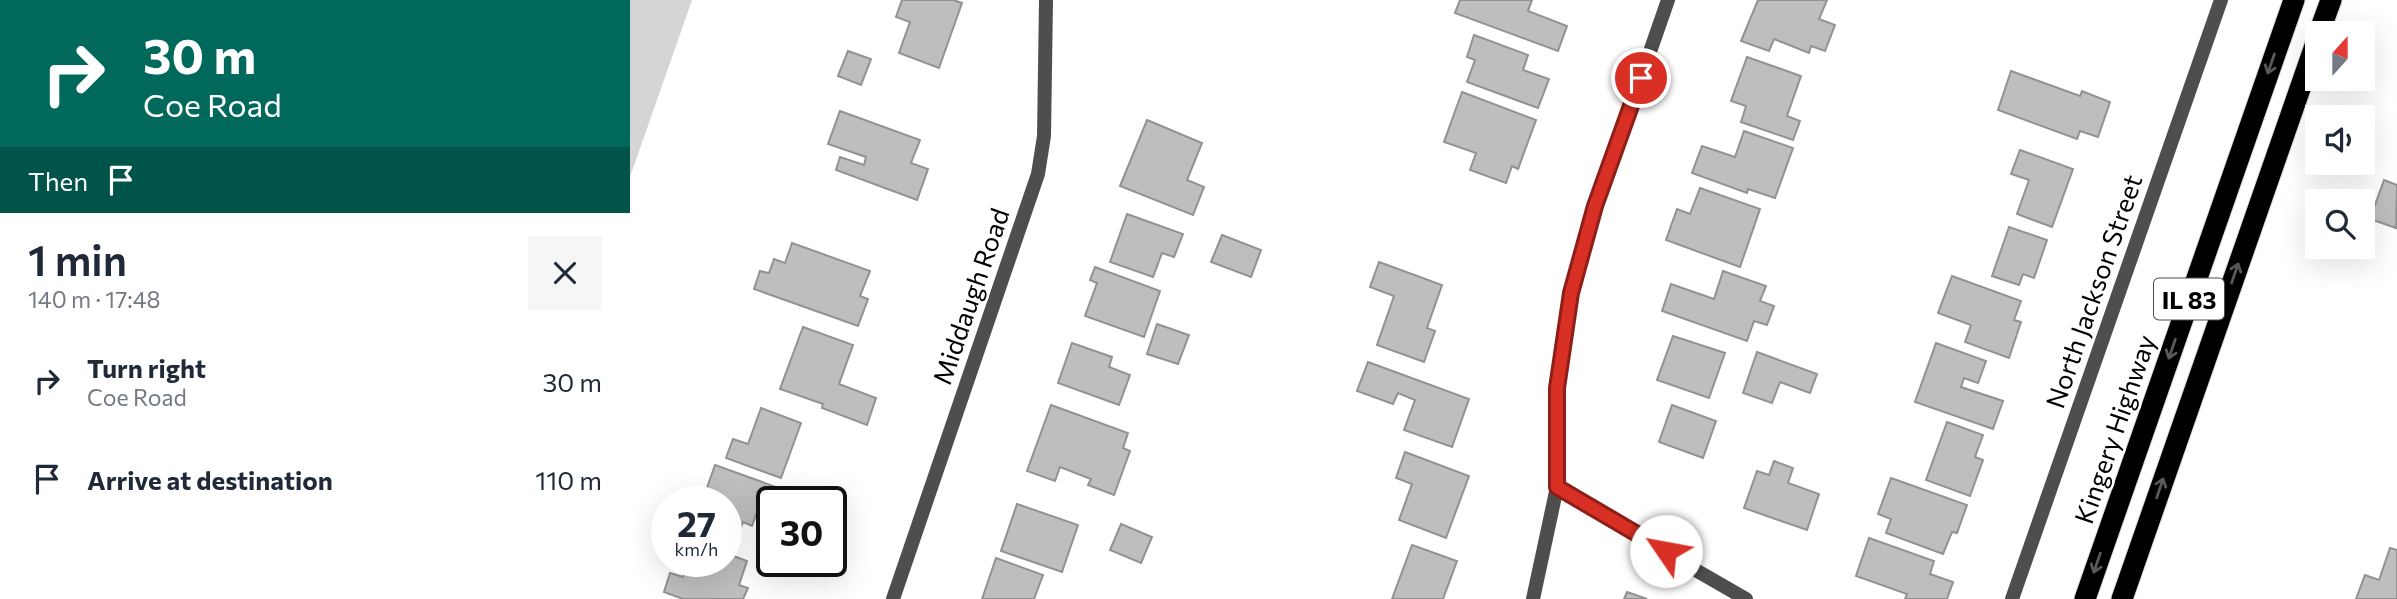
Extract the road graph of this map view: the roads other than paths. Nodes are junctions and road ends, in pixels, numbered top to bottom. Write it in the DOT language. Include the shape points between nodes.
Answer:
graph roads {
  1 [pos="1046,0"];
  2 [pos="1668,0"];
  3 [pos="2221,0"];
  4 [pos="2294,0"];
  5 [pos="2331,0"];
  6 [pos="2323,21"];
  7 [pos="2305,74"];
  8 [pos="1557,487"];
  9 [pos="893,599"];
  10 [pos="1534,599"];
  11 [pos="1745,599"];
  12 [pos="2012,599"];
  13 [pos="2085,599"];
  14 [pos="2122,599"];
  1 -- 9 [label="street, Middaugh Road" via="1044,136 1038,174"];
  2 -- 8 [label="street" via="1595,206 1571,293 1557,388"];
  3 -- 12 [label="street, North Jackson Street"];
  4 -- 13 [label="highway, Kingery Highway / IL 83, one-way"];
  5 -- 6 [label="highway"];
  14 -- 7 [label="highway, IL 83, one-way"];
  8 -- 10 [label="street"];
  8 -- 11 [label="street"];
}
